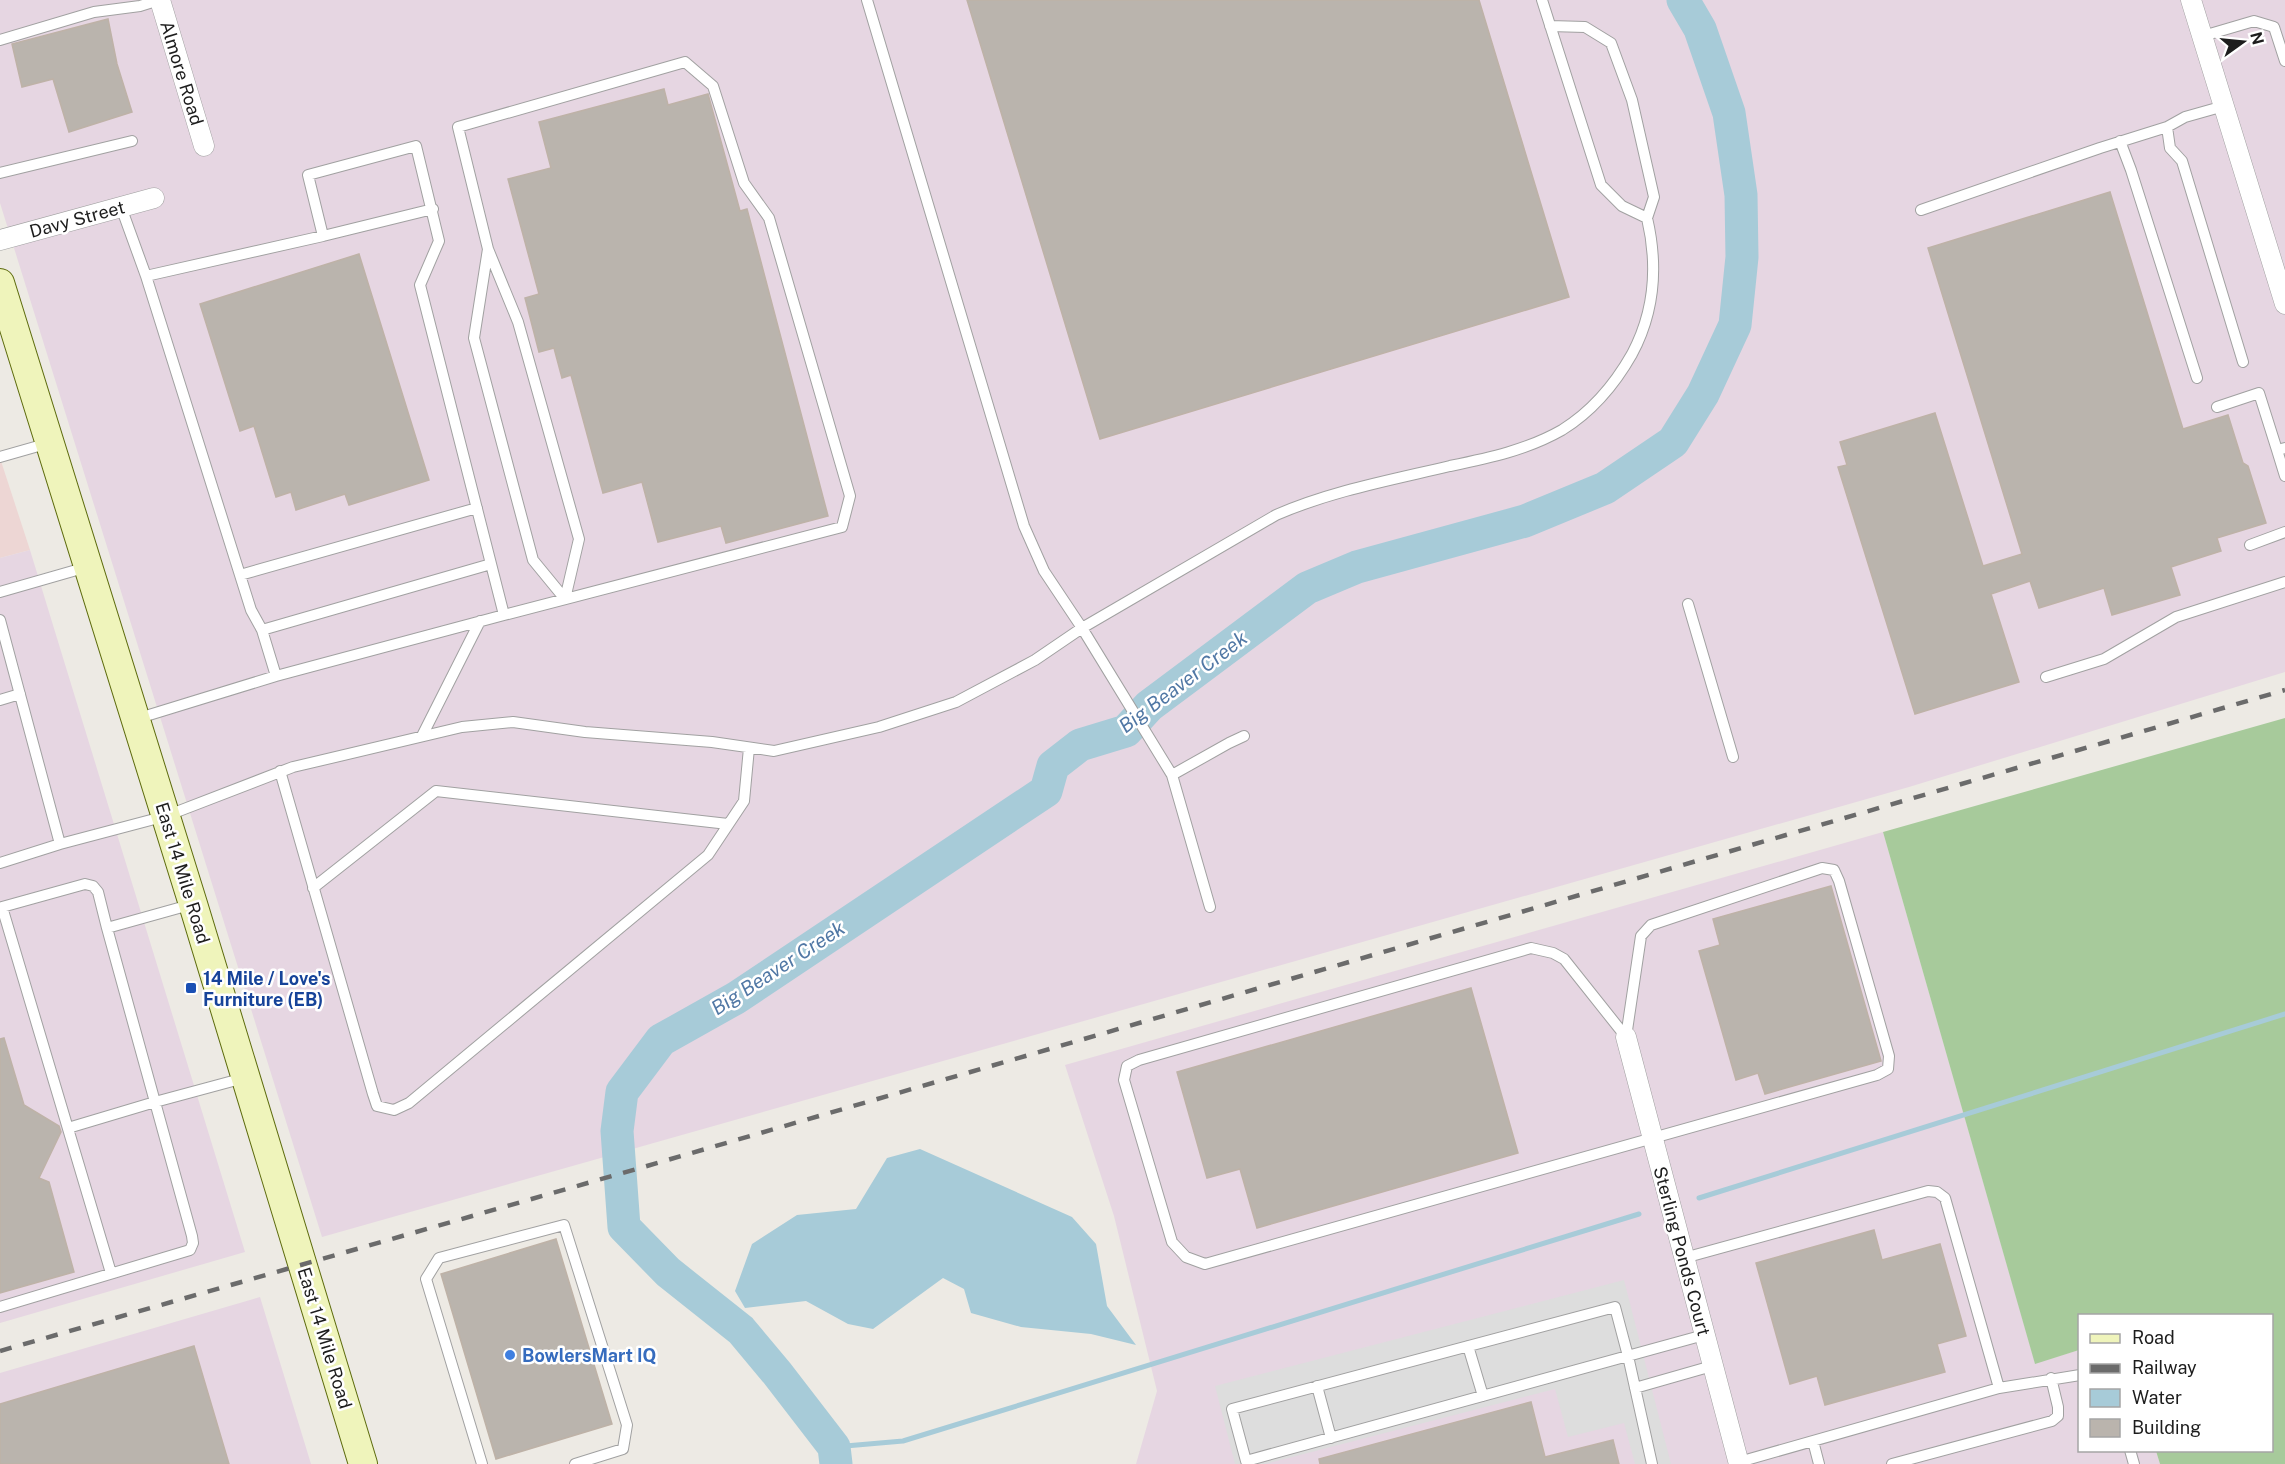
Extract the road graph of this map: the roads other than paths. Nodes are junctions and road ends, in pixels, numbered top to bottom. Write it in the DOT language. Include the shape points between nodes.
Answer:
graph roads {
  1 [pos="160,0"];
  2 [pos="867,0"];
  3 [pos="1542,0"];
  4 [pos="2191,0"];
  5 [pos="1550,26"];
  6 [pos="2203,36"];
  7 [pos="0,40"];
  8 [pos="2285,61"];
  9 [pos="2224,106"];
  10 [pos="2166,127"];
  11 [pos="132,141"];
  12 [pos="2120,141"];
  13 [pos="204,146"];
  14 [pos="0,173"];
  15 [pos="154,198"];
  16 [pos="121,207"];
  17 [pos="433,209"];
  18 [pos="1921,210"];
  19 [pos="1647,218"];
  20 [pos="323,236"];
  21 [pos="0,240"];
  22 [pos="488,249"];
  23 [pos="146,276"];
  24 [pos="0,283"];
  25 [pos="2284,294"];
  26 [pos="2243,362"];
  27 [pos="2197,378"];
  28 [pos="2217,407"];
  29 [pos="49,443"];
  30 [pos="2281,449"];
  31 [pos="0,457"];
  32 [pos="2285,476"];
  33 [pos="477,508"];
  34 [pos="2285,532"];
  35 [pos="2250,545"];
  36 [pos="491,564"];
  37 [pos="87,566"];
  38 [pos="240,575"];
  39 [pos="2285,582"];
  40 [pos="0,592"];
  41 [pos="565,599"];
  42 [pos="1688,604"];
  43 [pos="504,615"];
  44 [pos="0,620"];
  45 [pos="480,621"];
  46 [pos="1082,628"];
  47 [pos="262,630"];
  48 [pos="276,676"];
  49 [pos="2046,677"];
  50 [pos="20,694"];
  51 [pos="0,700"];
  52 [pos="135,719"];
  53 [pos="422,736"];
  54 [pos="1244,736"];
  55 [pos="749,748"];
  56 [pos="1733,757"];
  57 [pos="280,771"];
  58 [pos="1172,775"];
  59 [pos="166,816"];
  60 [pos="728,824"];
  61 [pos="60,844"];
  62 [pos="0,862"];
  63 [pos="313,888"];
  64 [pos="194,904"];
  65 [pos="1,907"];
  66 [pos="1210,907"];
  67 [pos="107,928"];
  68 [pos="6,939"];
  69 [pos="1626,1037"];
  70 [pos="246,1078"];
  71 [pos="155,1102"];
  72 [pos="68,1128"];
  73 [pos="1653,1139"];
  74 [pos="1684,1258"];
  75 [pos="111,1273"];
  76 [pos="0,1307"];
  77 [pos="1704,1335"];
  78 [pos="1468,1346"];
  79 [pos="1628,1356"];
  80 [pos="1712,1366"];
  81 [pos="2078,1375"];
  82 [pos="2051,1378"];
  83 [pos="1317,1386"];
  84 [pos="1635,1388"];
  85 [pos="1999,1388"];
  86 [pos="1483,1396"];
  87 [pos="1331,1438"];
  88 [pos="1813,1441"];
  89 [pos="1935,1458"];
  90 [pos="596,1461"];
  91 [pos="1739,1463"];
  92 [pos="363,1464"];
  93 [pos="482,1464"];
  94 [pos="574,1464"];
  95 [pos="1652,1464"];
  96 [pos="1819,1464"];
  97 [pos="1892,1464"];
  1 -- 7 [label="lane" via="94,12"];
  1 -- 13 [label="street, Almore Road"];
  2 -- 46 [label="lane" via="1024,526 1044,571"];
  3 -- 5 [label="lane"];
  4 -- 6 [label="street"];
  5 -- 19 [label="lane" via="1601,185 1622,206"];
  5 -- 19 [label="lane" via="1585,27 1611,43 1632,100 1654,197"];
  6 -- 8 [label="lane" via="2254,21 2274,27"];
  6 -- 9 [label="street"];
  9 -- 10 [label="lane"];
  9 -- 25 [label="street"];
  10 -- 12 [label="lane"];
  10 -- 26 [label="lane" via="2170,148 2182,162"];
  11 -- 14 [label="lane"];
  12 -- 18 [label="lane"];
  12 -- 27 [label="lane"];
  15 -- 16 [label="street, Davy Street"];
  16 -- 21 [label="street, Davy Street"];
  16 -- 23 [label="lane"];
  17 -- 20 [label="lane"];
  17 -- 20 [label="lane" via="416,146 308,175"];
  17 -- 33 [label="lane" via="439,241 420,285"];
  19 -- 46 [label="lane" via="1653,243 1652,295 1637,344 1608,390 1586,412 1562,429 1510,453 1352,489 1298,506 1248,530"];
  20 -- 23 [label="lane"];
  22 -- 41 [label="lane" via="518,322 579,539"];
  22 -- 41 [label="lane" via="474,338 533,560"];
  22 -- 41 [label="lane" via="458,127 684,62 713,86 744,183 769,218 850,496 842,527"];
  23 -- 38 [label="lane"];
  24 -- 29 [label="main road, East 14 Mile Road" via="11,333"];
  28 -- 30 [label="lane" via="2259,393"];
  29 -- 31 [label="lane"];
  29 -- 37 [label="main road, East 14 Mile Road"];
  30 -- 32 [label="lane"];
  33 -- 36 [label="lane"];
  33 -- 38 [label="lane"];
  34 -- 35 [label="lane"];
  36 -- 43 [label="lane"];
  36 -- 47 [label="lane"];
  37 -- 40 [label="lane"];
  37 -- 52 [label="main road, East 14 Mile Road"];
  38 -- 47 [label="lane"];
  39 -- 49 [label="lane" via="2176,617 2104,659"];
  41 -- 43 [label="lane"];
  42 -- 56 [label="lane"];
  43 -- 45 [label="lane"];
  44 -- 50 [label="lane"];
  45 -- 48 [label="lane"];
  45 -- 53 [label="lane"];
  46 -- 55 [label="lane" via="1035,660 956,702 879,727 774,752"];
  46 -- 58 [label="lane"];
  47 -- 48 [label="lane"];
  48 -- 52 [label="lane"];
  50 -- 51 [label="lane"];
  50 -- 61 [label="lane"];
  52 -- 59 [label="main road, East 14 Mile Road"];
  53 -- 55 [label="lane" via="513,722"];
  53 -- 57 [label="lane"];
  54 -- 58 [label="lane"];
  55 -- 60 [label="lane" via="744,801"];
  57 -- 59 [label="lane"];
  57 -- 63 [label="lane"];
  58 -- 66 [label="lane"];
  59 -- 61 [label="lane"];
  59 -- 64 [label="main road, East 14 Mile Road"];
  60 -- 63 [label="lane" via="436,790"];
  60 -- 63 [label="lane" via="708,855 409,1103 394,1110 377,1106"];
  61 -- 62 [label="lane"];
  64 -- 67 [label="lane"];
  64 -- 70 [label="main road, East 14 Mile Road"];
  65 -- 67 [label="lane" via="85,884 98,892"];
  65 -- 68 [label="lane"];
  67 -- 71 [label="lane"];
  68 -- 72 [label="lane"];
  69 -- 73 [label="street, Sterling Ponds Court"];
  69 -- 73 [label="lane" via="1641,936 1651,925 1822,868 1834,870 1889,1056 1888,1069"];
  69 -- 73 [label="lane" via="1564,958 1531,948 1139,1060 1127,1066 1124,1080 1172,1242 1186,1257 1205,1264"];
  70 -- 71 [label="lane"];
  70 -- 92 [label="main road, East 14 Mile Road"];
  71 -- 72 [label="lane"];
  71 -- 75 [label="lane" via="193,1243 190,1250"];
  72 -- 75 [label="lane"];
  73 -- 74 [label="street, Sterling Ponds Court"];
  74 -- 77 [label="street, Sterling Ponds Court"];
  74 -- 85 [label="lane" via="1928,1191 1937,1192 1945,1198"];
  75 -- 76 [label="lane"];
  77 -- 79 [label="lane"];
  77 -- 80 [label="street, Sterling Ponds Court"];
  78 -- 79 [label="lane" via="1615,1307"];
  78 -- 83 [label="lane"];
  78 -- 86 [label="lane"];
  79 -- 84 [label="lane"];
  79 -- 86 [label="lane"];
  80 -- 84 [label="lane"];
  80 -- 91 [label="street, Sterling Ponds Court"];
  81 -- 82 [label="lane"];
  82 -- 85 [label="lane"];
  82 -- 89 [label="lane" via="2058,1407 2058,1416 2052,1421"];
  83 -- 87 [label="lane"];
  83 -- 87 [label="lane" via="1232,1408 1246,1461"];
  84 -- 95 [label="lane"];
  85 -- 88 [label="lane"];
  86 -- 87 [label="lane"];
  88 -- 91 [label="lane"];
  88 -- 96 [label="lane"];
  89 -- 97 [label="lane"];
  90 -- 93 [label="lane" via="623,1449 627,1425 564,1225 439,1258 426,1279"];
  90 -- 94 [label="lane"];
}
